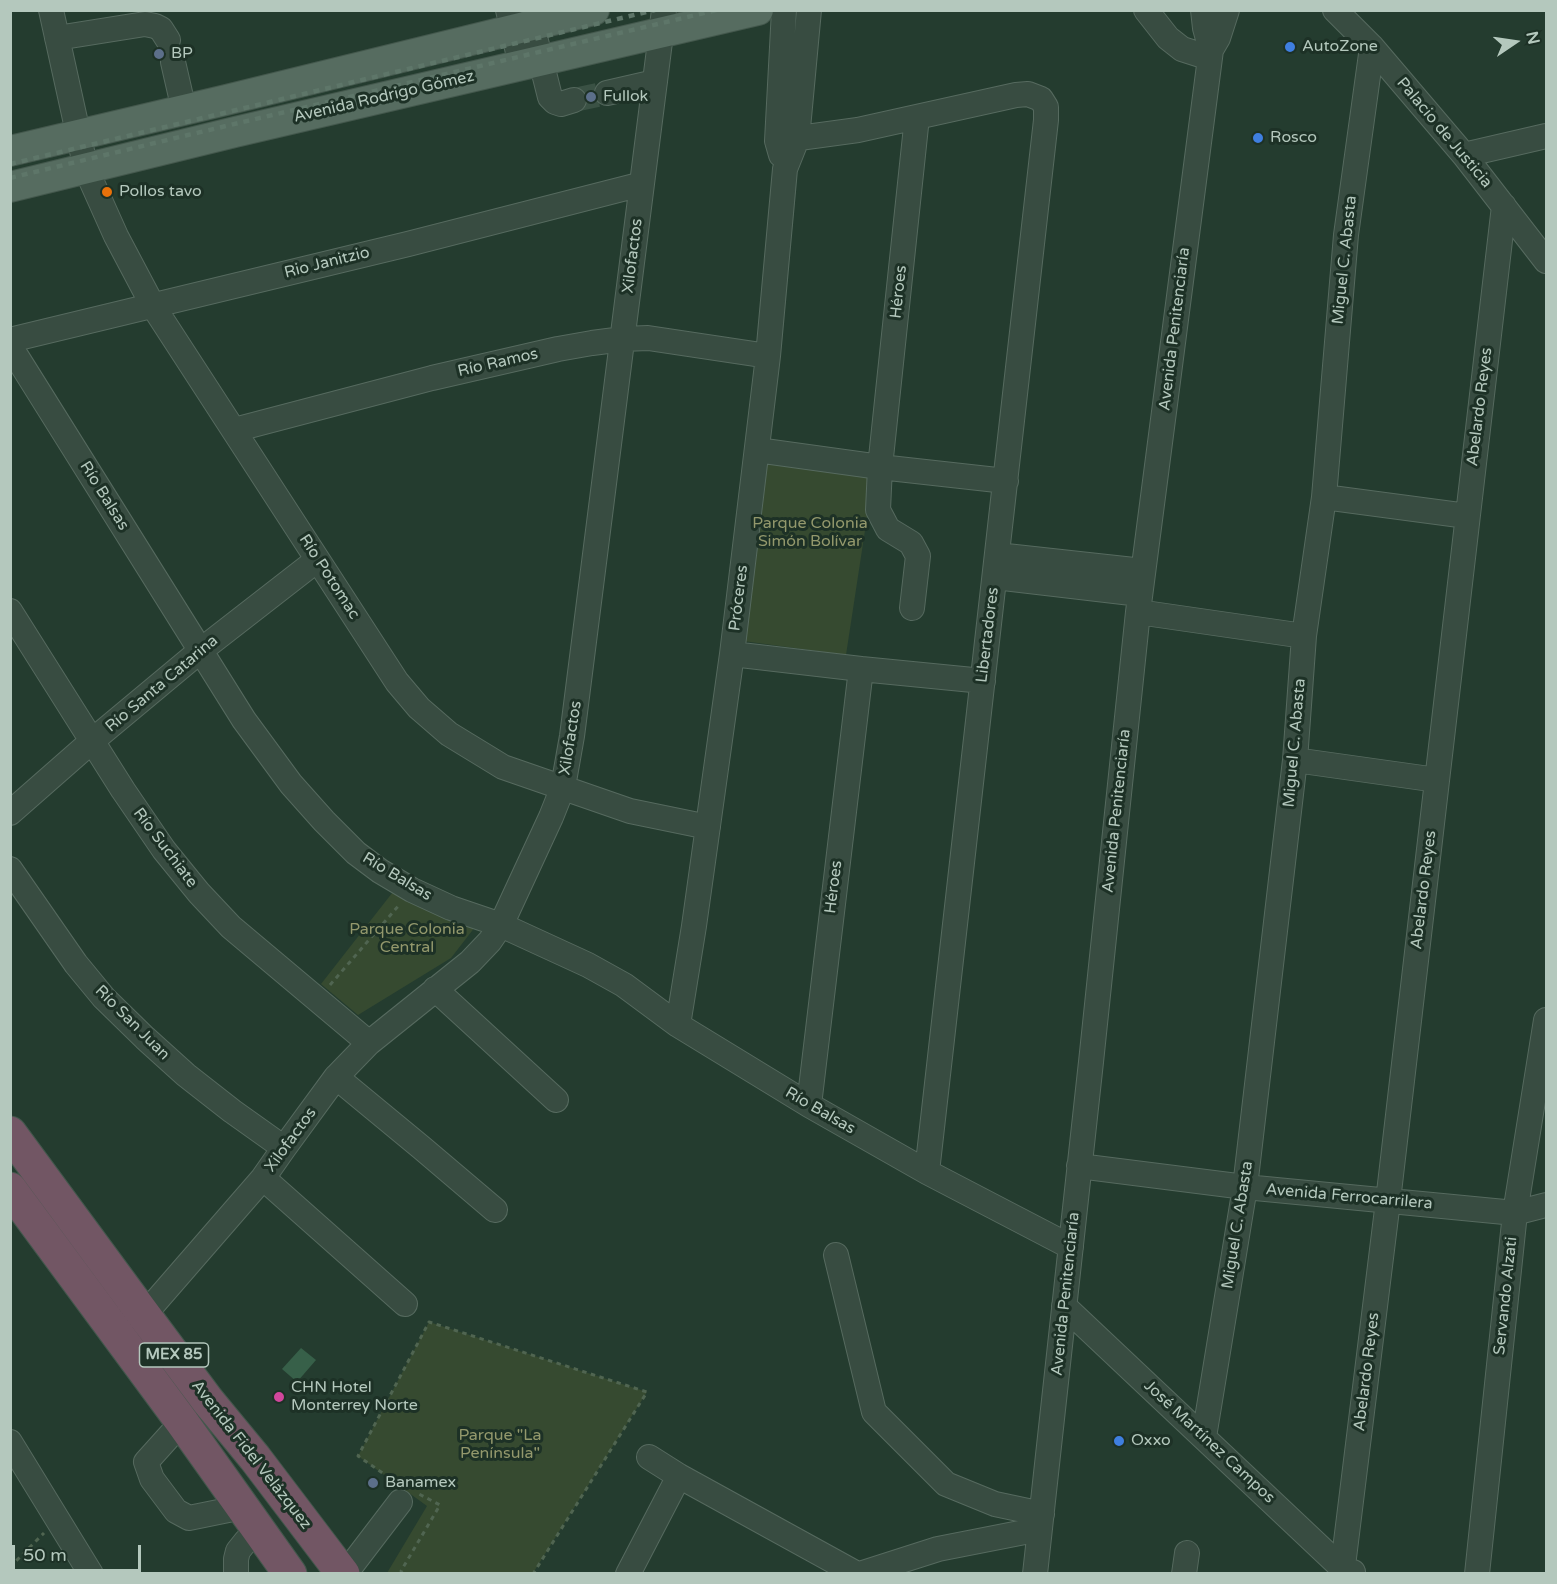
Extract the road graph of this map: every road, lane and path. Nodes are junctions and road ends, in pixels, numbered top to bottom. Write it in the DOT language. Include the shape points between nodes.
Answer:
graph roads {
  1 [pos="51,10"];
  2 [pos="594,10"];
  3 [pos="758,10"];
  4 [pos="784,10"];
  5 [pos="809,10"];
  6 [pos="1146,10"];
  7 [pos="1203,10"];
  8 [pos="1227,10"];
  9 [pos="1335,10"];
  10 [pos="517,22"];
  11 [pos="663,22"];
  12 [pos="57,38"];
  13 [pos="1372,47"];
  14 [pos="1211,54"];
  15 [pos="530,62"];
  16 [pos="655,82"];
  17 [pos="607,93"];
  18 [pos="574,100"];
  19 [pos="184,110"];
  20 [pos="917,117"];
  21 [pos="78,135"];
  22 [pos="1546,136"];
  23 [pos="787,140"];
  24 [pos="10,151"];
  25 [pos="1464,155"];
  26 [pos="86,170"];
  27 [pos="642,184"];
  28 [pos="10,187"];
  29 [pos="1504,206"];
  30 [pos="1546,261"];
  31 [pos="153,306"];
  32 [pos="623,339"];
  33 [pos="10,340"];
  34 [pos="10,346"];
  35 [pos="768,356"];
  36 [pos="234,430"];
  37 [pos="758,450"];
  38 [pos="880,467"];
  39 [pos="1005,481"];
  40 [pos="1324,497"];
  41 [pos="1467,516"];
  42 [pos="318,560"];
  43 [pos="996,566"];
  44 [pos="1140,592"];
  45 [pos="912,608"];
  46 [pos="10,611"];
  47 [pos="1304,636"];
  48 [pos="200,651"];
  49 [pos="732,654"];
  50 [pos="861,669"];
  51 [pos="983,681"];
  52 [pos="92,741"];
  53 [pos="1295,760"];
  54 [pos="1437,780"];
  55 [pos="563,787"];
  56 [pos="10,813"];
  57 [pos="708,827"];
  58 [pos="10,869"];
  59 [pos="412,890"];
  60 [pos="501,925"];
  61 [pos="435,989"];
  62 [pos="317,1000"];
  63 [pos="1546,1020"];
  64 [pos="678,1025"];
  65 [pos="369,1043"];
  66 [pos="336,1077"];
  67 [pos="556,1100"];
  68 [pos="809,1105"];
  69 [pos="10,1133"];
  70 [pos="284,1148"];
  71 [pos="1079,1166"];
  72 [pos="927,1172"];
  73 [pos="263,1178"];
  74 [pos="1245,1187"];
  75 [pos="10,1189"];
  76 [pos="1388,1201"];
  77 [pos="1546,1205"];
  78 [pos="495,1210"];
  79 [pos="1515,1213"];
  80 [pos="1071,1248"];
  81 [pos="836,1255"];
  82 [pos="405,1304"];
  83 [pos="1064,1306"];
  84 [pos="144,1315"];
  85 [pos="182,1422"];
  86 [pos="1204,1437"];
  87 [pos="10,1442"];
  88 [pos="649,1457"];
  89 [pos="679,1476"];
  90 [pos="403,1492"];
  91 [pos="58,1519"];
  92 [pos="251,1519"];
  93 [pos="1041,1522"];
  94 [pos="10,1567"];
  95 [pos="1347,1572"];
  96 [pos="91,1574"];
  97 [pos="236,1574"];
  98 [pos="290,1574"];
  99 [pos="344,1574"];
  100 [pos="403,1574"];
  101 [pos="534,1574"];
  102 [pos="628,1574"];
  103 [pos="858,1574"];
  104 [pos="1035,1574"];
  105 [pos="1478,1574"];
  1 -- 12 [label="street, Río Potomac"];
  2 -- 10 [label="main road, Avenida Rodrigo Gómez"];
  3 -- 11 [label="main road, Avenida Rodrigo Gómez"];
  4 -- 23 [label="street, Próceres"];
  5 -- 23 [label="street, Próceres"];
  6 -- 14 [label="street" via="1182,49"];
  7 -- 14 [label="street, Avenida Penitenciaría"];
  8 -- 14 [label="street, Avenida Penitenciaría"];
  9 -- 13 [label="street, Palacio de Justicia"];
  10 -- 15 [label="street"];
  10 -- 19 [label="main road, Avenida Rodrigo Gómez"];
  11 -- 15 [label="main road, Avenida Rodrigo Gómez"];
  11 -- 16 [label="street, Xilofactos"];
  12 -- 19 [label="street" via="145,24 161,29 171,51"];
  12 -- 21 [label="street, Río Potomac"];
  13 -- 25 [label="street, Palacio de Justicia"];
  13 -- 40 [label="street, Miguel C. Abasta" via="1346,235"];
  14 -- 44 [label="street, Avenida Penitenciaría"];
  15 -- 18 [label="street" via="550,98 561,104"];
  15 -- 26 [label="main road, Avenida Rodrigo Gómez"];
  16 -- 17 [label="street"];
  16 -- 27 [label="street, Xilofactos"];
  19 -- 21 [label="main road, Avenida Rodrigo Gómez"];
  20 -- 23 [label="street"];
  20 -- 38 [label="street, Héroes"];
  20 -- 39 [label="street, Libertadores" via="1028,94 1041,99 1046,107"];
  21 -- 24 [label="main road, Avenida Rodrigo Gómez"];
  21 -- 26 [label="street, Río Potomac"];
  22 -- 25 [label="street"];
  23 -- 35 [label="street, Próceres"];
  25 -- 29 [label="street, Palacio de Justicia"];
  26 -- 28 [label="main road, Avenida Rodrigo Gómez"];
  26 -- 31 [label="street, Río Potomac"];
  27 -- 31 [label="street, Rio Janitzio"];
  27 -- 32 [label="street, Xilofactos"];
  29 -- 30 [label="street, Palacio de Justicia"];
  29 -- 41 [label="street, Abelardo Reyes"];
  31 -- 33 [label="street, Rio Janitzio"];
  31 -- 36 [label="street, Río Potomac"];
  32 -- 35 [label="street, Río Ramos" via="648,338"];
  32 -- 36 [label="street, Río Ramos" via="558,349 455,373"];
  32 -- 55 [label="street, Xilofactos"];
  34 -- 48 [label="street, Río Balsas"];
  35 -- 37 [label="street, Próceres"];
  36 -- 42 [label="street, Río Potomac"];
  37 -- 38 [label="street"];
  37 -- 49 [label="street, Próceres"];
  38 -- 39 [label="street"];
  38 -- 45 [label="street, Héroes" via="878,510 888,529 911,543 918,556"];
  39 -- 43 [label="street, Libertadores"];
  40 -- 41 [label="street"];
  40 -- 47 [label="street, Miguel C. Abasta"];
  41 -- 54 [label="street, Abelardo Reyes"];
  42 -- 48 [label="street, Río Santa Catarina"];
  42 -- 55 [label="street, Río Potomac" via="397,682 419,708 449,734 503,767"];
  43 -- 44 [label="street"];
  43 -- 51 [label="street, Libertadores"];
  44 -- 47 [label="street"];
  44 -- 71 [label="street, Avenida Penitenciaría"];
  46 -- 52 [label="street, Río Suchiate"];
  47 -- 53 [label="street, Miguel C. Abasta"];
  48 -- 52 [label="street, Río Santa Catarina"];
  48 -- 59 [label="street, Río Balsas" via="291,784 356,853"];
  49 -- 50 [label="street"];
  49 -- 57 [label="street, Próceres"];
  50 -- 51 [label="street"];
  50 -- 68 [label="street, Héroes"];
  51 -- 72 [label="street, Libertadores"];
  52 -- 56 [label="street, Río Santa Catarina"];
  52 -- 62 [label="street, Río Suchiate" via="164,850 199,893 231,927"];
  53 -- 54 [label="street"];
  53 -- 74 [label="street, Miguel C. Abasta"];
  54 -- 76 [label="street, Abelardo Reyes"];
  55 -- 57 [label="street, Río Potomac" via="630,811"];
  55 -- 60 [label="street, Xilofactos"];
  57 -- 64 [label="street, Próceres"];
  58 -- 70 [label="street, Río San Juan" via="76,964 105,998 186,1075"];
  59 -- 60 [label="street, Río Balsas"];
  59 -- 62 [label="path"];
  60 -- 61 [label="street, Xilofactos" via="470,962"];
  60 -- 64 [label="street, Río Balsas" via="624,985"];
  61 -- 65 [label="street, Xilofactos"];
  61 -- 67 [label="street"];
  62 -- 65 [label="street, Río Suchiate"];
  63 -- 79 [label="street, Servando Alzati"];
  64 -- 68 [label="street, Río Balsas"];
  65 -- 66 [label="street, Xilofactos"];
  66 -- 70 [label="street, Xilofactos"];
  66 -- 78 [label="street"];
  68 -- 72 [label="street, Río Balsas"];
  69 -- 84 [label="highway, Avenida Fidel Velázquez / MEX 85"];
  70 -- 73 [label="street, Xilofactos"];
  71 -- 74 [label="street, Avenida Ferrocarrilera"];
  71 -- 80 [label="street, Avenida Penitenciaría"];
  72 -- 80 [label="street, Río Balsas"];
  73 -- 82 [label="street"];
  73 -- 84 [label="street, Xilofactos"];
  74 -- 76 [label="street, Avenida Ferrocarrilera"];
  74 -- 86 [label="street, Miguel C. Abasta"];
  75 -- 85 [label="highway, Avenida Fidel Velázquez / MEX 85"];
  76 -- 79 [label="street, Avenida Ferrocarrilera"];
  76 -- 95 [label="street, Abelardo Reyes"];
  77 -- 79 [label="street, Avenida Ferrocarrilera"];
  79 -- 105 [label="street, Servando Alzati"];
  80 -- 83 [label="street, Avenida Penitenciaría"];
  81 -- 93 [label="street" via="874,1412 945,1484"];
  83 -- 86 [label="street, José Martínez Campos"];
  83 -- 93 [label="street, Avenida Penitenciaría"];
  84 -- 99 [label="highway, Avenida Fidel Velázquez / MEX 85"];
  85 -- 92 [label="highway, Avenida Fidel Velázquez / MEX 85"];
  85 -- 92 [label="street" via="146,1462 152,1479 176,1511 189,1518"];
  86 -- 95 [label="street, José Martínez Campos"];
  87 -- 91 [label="street"];
  88 -- 89 [label="street"];
  89 -- 102 [label="street"];
  89 -- 103 [label="street"];
  90 -- 99 [label="street"];
  90 -- 100 [label="path" via="440,1505 401,1571"];
  90 -- 101 [label="path" via="358,1456 429,1322 647,1392"];
  91 -- 94 [label="path"];
  91 -- 96 [label="street"];
  92 -- 97 [label="street" via="236,1559"];
  92 -- 98 [label="highway, Avenida Fidel Velázquez / MEX 85"];
  93 -- 103 [label="street"];
  93 -- 104 [label="street, Avenida Penitenciaría"];
}
